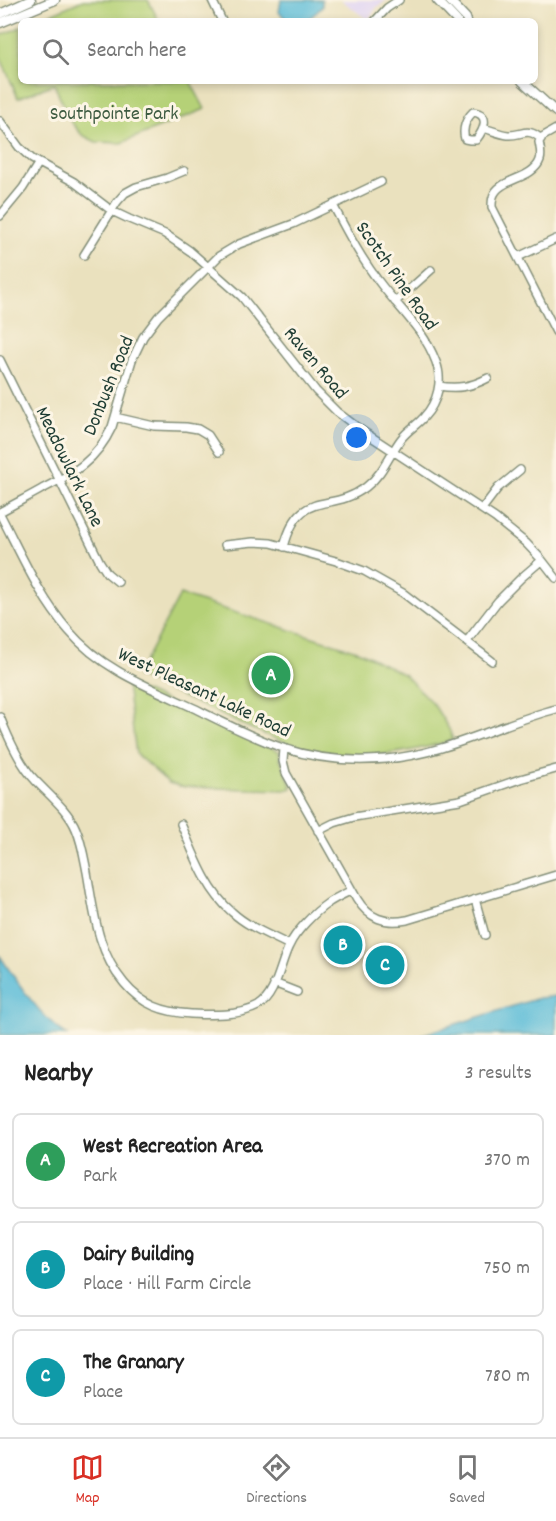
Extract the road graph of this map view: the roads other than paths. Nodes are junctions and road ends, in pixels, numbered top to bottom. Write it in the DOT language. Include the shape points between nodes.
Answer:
graph roads {
  1 [pos="31,0"];
  2 [pos="53,0"];
  3 [pos="212,0"];
  4 [pos="399,0"];
  5 [pos="437,0"];
  6 [pos="449,0"];
  7 [pos="0,14"];
  8 [pos="221,18"];
  9 [pos="378,18"];
  10 [pos="454,18"];
  11 [pos="466,18"];
  12 [pos="0,23"];
  13 [pos="525,84"];
  14 [pos="556,112"];
  15 [pos="0,121"];
  16 [pos="483,128"];
  17 [pos="556,129"];
  18 [pos="541,139"];
  19 [pos="38,164"];
  20 [pos="184,171"];
  21 [pos="381,182"];
  22 [pos="333,205"];
  23 [pos="112,211"];
  24 [pos="0,216"];
  25 [pos="556,239"];
  26 [pos="84,255"];
  27 [pos="518,257"];
  28 [pos="209,267"];
  29 [pos="431,270"];
  30 [pos="395,302"];
  31 [pos="556,332"];
  32 [pos="0,360"];
  33 [pos="488,378"];
  34 [pos="439,386"];
  35 [pos="115,417"];
  36 [pos="393,451"];
  37 [pos="219,452"];
  38 [pos="520,470"];
  39 [pos="60,480"];
  40 [pos="482,509"];
  41 [pos="0,513"];
  42 [pos="225,545"];
  43 [pos="284,547"];
  44 [pos="542,560"];
  45 [pos="556,578"];
  46 [pos="118,582"];
  47 [pos="467,641"];
  48 [pos="492,661"];
  49 [pos="556,709"];
  50 [pos="0,717"];
  51 [pos="284,749"];
  52 [pos="556,769"];
  53 [pos="180,824"];
  54 [pos="318,831"];
  55 [pos="556,875"];
  56 [pos="352,890"];
  57 [pos="475,899"];
  58 [pos="485,935"];
  59 [pos="289,945"];
  60 [pos="274,984"];
  61 [pos="297,992"];
  1 -- 7 [label="main road"];
  2 -- 12 [label="main road"];
  3 -- 8 [label="street"];
  4 -- 9 [label="street"];
  5 -- 10 [label="main road"];
  6 -- 11 [label="main road"];
  13 -- 14 [label="main road"];
  15 -- 19 [label="street, Raven Road" via="25,154"];
  16 -- 18 [label="street" via="509,135 534,133"];
  17 -- 18 [label="street"];
  18 -- 27 [label="street" via="536,167 498,188 493,196 492,207"];
  19 -- 23 [label="street, Raven Road" via="74,182"];
  19 -- 24 [label="street"];
  20 -- 23 [label="street" via="130,190"];
  21 -- 22 [label="street"];
  22 -- 28 [label="street" via="232,247"];
  22 -- 30 [label="street, Scotch Pine Road" via="362,257"];
  23 -- 26 [label="street"];
  23 -- 28 [label="street, Raven Road" via="175,240"];
  25 -- 27 [label="street"];
  27 -- 31 [label="street"];
  28 -- 35 [label="street, Donbush Road" via="169,305 143,337"];
  28 -- 36 [label="street, Raven Road" via="246,303 326,402"];
  29 -- 30 [label="street"];
  30 -- 34 [label="street, Scotch Pine Road" via="418,328 433,354"];
  32 -- 39 [label="street, Meadowlark Lane"];
  33 -- 34 [label="street" via="465,387"];
  34 -- 36 [label="street" via="432,407"];
  35 -- 37 [label="street" via="154,426 193,427 208,435"];
  35 -- 39 [label="street, Donbush Road" via="96,453"];
  36 -- 40 [label="street, Raven Road"];
  36 -- 43 [label="street" via="366,487 349,497 301,512"];
  38 -- 40 [label="street" via="498,488"];
  39 -- 41 [label="street, Donbush Road"];
  39 -- 46 [label="street, Meadowlark Lane" via="100,562"];
  40 -- 44 [label="street, Raven Road"];
  41 -- 51 [label="street, West Pleasant Lake Road" via="45,600 90,652 123,674"];
  42 -- 43 [label="street" via="254,542"];
  43 -- 47 [label="street" via="350,565 377,577"];
  44 -- 45 [label="street, Raven Road"];
  44 -- 47 [label="street" via="504,595"];
  47 -- 48 [label="street"];
  49 -- 51 [label="street, West Pleasant Lake Road" via="401,758 348,760"];
  50 -- 60 [label="street" via="29,772 76,829 101,945 133,992 154,1007 180,1013 216,1014 258,1006 267,999"];
  51 -- 54 [label="street" via="286,772"];
  52 -- 54 [label="street" via="460,800 354,817"];
  53 -- 59 [label="street" via="202,874 231,912"];
  54 -- 56 [label="street"];
  55 -- 57 [label="street"];
  56 -- 57 [label="street" via="366,912 392,921 408,920"];
  56 -- 59 [label="street" via="322,907"];
  57 -- 58 [label="street"];
  59 -- 60 [label="street"];
  60 -- 61 [label="street"];
}
